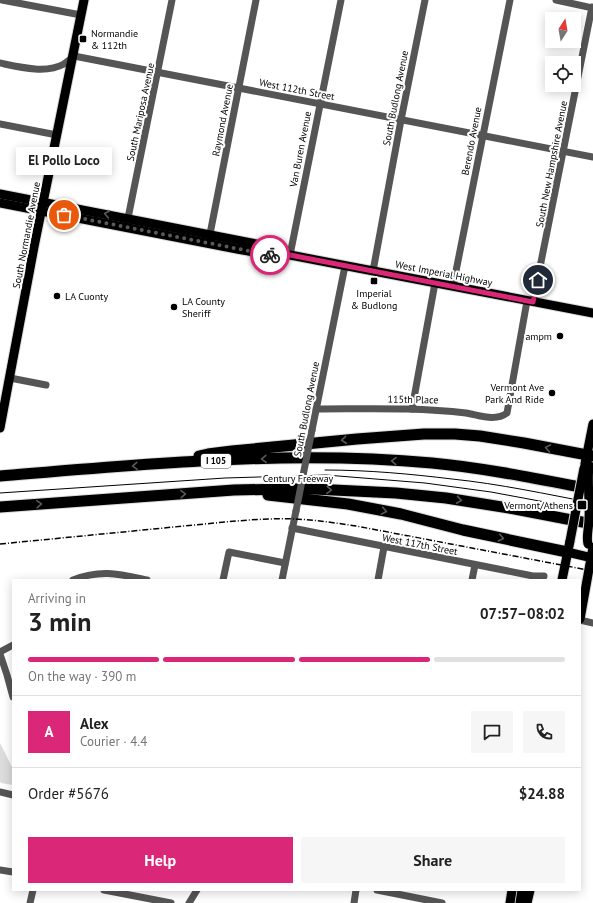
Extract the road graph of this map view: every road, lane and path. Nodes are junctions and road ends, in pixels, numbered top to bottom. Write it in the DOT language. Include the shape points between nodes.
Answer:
graph roads {
  1 [pos="2,0"];
  2 [pos="84,0"];
  3 [pos="172,0"];
  4 [pos="256,0"];
  5 [pos="341,0"];
  6 [pos="425,0"];
  7 [pos="510,0"];
  8 [pos="556,0"];
  9 [pos="593,7"];
  10 [pos="81,16"];
  11 [pos="74,56"];
  12 [pos="0,63"];
  13 [pos="158,73"];
  14 [pos="238,88"];
  15 [pos="319,104"];
  16 [pos="400,120"];
  17 [pos="0,124"];
  18 [pos="58,135"];
  19 [pos="482,135"];
  20 [pos="563,151"];
  21 [pos="593,157"];
  22 [pos="0,194"];
  23 [pos="0,203"];
  24 [pos="43,206"];
  25 [pos="127,223"];
  26 [pos="209,239"];
  27 [pos="222,246"];
  28 [pos="272,247"];
  29 [pos="290,255"];
  30 [pos="345,266"];
  31 [pos="373,271"];
  32 [pos="435,283"];
  33 [pos="453,286"];
  34 [pos="530,301"];
  35 [pos="593,313"];
  36 [pos="10,378"];
  37 [pos="46,385"];
  38 [pos="316,409"];
  39 [pos="412,409"];
  40 [pos="507,413"];
  41 [pos="593,424"];
  42 [pos="0,428"];
  43 [pos="588,460"];
  44 [pos="174,463"];
  45 [pos="433,463"];
  46 [pos="0,476"];
  47 [pos="593,481"];
  48 [pos="234,490"];
  49 [pos="593,490"];
  50 [pos="0,507"];
  51 [pos="593,524"];
  52 [pos="292,528"];
  53 [pos="590,545"];
  54 [pos="384,548"];
  55 [pos="567,552"];
  56 [pos="592,558"];
  57 [pos="285,563"];
  58 [pos="475,565"];
  59 [pos="544,576"];
  60 [pos="76,579"];
  61 [pos="142,579"];
  62 [pos="223,579"];
  63 [pos="282,579"];
  64 [pos="378,579"];
  65 [pos="472,579"];
  66 [pos="562,579"];
  67 [pos="581,615"];
  68 [pos="581,620"];
  69 [pos="593,623"];
  70 [pos="12,646"];
  71 [pos="0,653"];
  72 [pos="12,693"];
  73 [pos="0,792"];
  74 [pos="12,795"];
  75 [pos="0,870"];
  76 [pos="12,872"];
  77 [pos="33,891"];
  78 [pos="109,891"];
  79 [pos="195,891"];
  80 [pos="356,891"];
  81 [pos="382,891"];
  82 [pos="512,891"];
  83 [pos="522,891"];
  84 [pos="530,891"];
  85 [pos="30,903"];
  86 [pos="171,903"];
  87 [pos="189,903"];
  88 [pos="354,903"];
  89 [pos="442,903"];
  90 [pos="510,903"];
  91 [pos="520,903"];
  92 [pos="527,903"];
  1 -- 10 [label="street"];
  2 -- 10 [label="main road, South Normandie Avenue"];
  3 -- 13 [label="street, South Mariposa Avenue"];
  4 -- 14 [label="street, Raymond Avenue"];
  5 -- 15 [label="street, Van Buren Avenue"];
  6 -- 16 [label="street, South Budlong Avenue"];
  7 -- 19 [label="street, Berendo Avenue"];
  8 -- 9 [label="street"];
  9 -- 20 [label="street, South New Hampshire Avenue"];
  10 -- 11 [label="main road, South Normandie Avenue"];
  11 -- 12 [label="street" via="63,64 47,69"];
  11 -- 13 [label="street, West 112th Street"];
  11 -- 18 [label="main road, South Normandie Avenue"];
  13 -- 14 [label="street, West 112th Street"];
  13 -- 25 [label="street, South Mariposa Avenue"];
  14 -- 15 [label="street, West 112th Street"];
  14 -- 26 [label="street, Raymond Avenue"];
  15 -- 16 [label="street, West 112th Street"];
  15 -- 29 [label="street, Van Buren Avenue"];
  16 -- 19 [label="street, West 112th Street"];
  16 -- 31 [label="street, South Budlong Avenue"];
  17 -- 18 [label="street"];
  18 -- 24 [label="main road, South Normandie Avenue"];
  19 -- 20 [label="street, West 112th Street"];
  19 -- 33 [label="street, Berendo Avenue"];
  20 -- 21 [label="street, West 112th Street"];
  20 -- 34 [label="street, South New Hampshire Avenue"];
  22 -- 24 [label="main road, West Imperial Highway"];
  23 -- 24 [label="main road, West Imperial Highway"];
  24 -- 25 [label="main road, West Imperial Highway"];
  24 -- 36 [label="main road, South Normandie Avenue"];
  25 -- 26 [label="main road, West Imperial Highway"];
  26 -- 27 [label="main road, West Imperial Highway"];
  26 -- 28 [label="main road, West Imperial Highway"];
  27 -- 28 [label="main road" via="228,243 258,249"];
  27 -- 29 [label="main road, West Imperial Highway" via="270,255"];
  28 -- 29 [label="main road, West Imperial Highway"];
  29 -- 30 [label="main road, West Imperial Highway"];
  30 -- 31 [label="main road, West Imperial Highway"];
  30 -- 38 [label="street, South Budlong Avenue"];
  31 -- 32 [label="main road, West Imperial Highway"];
  32 -- 33 [label="main road, West Imperial Highway"];
  32 -- 39 [label="street"];
  33 -- 34 [label="main road, West Imperial Highway"];
  34 -- 35 [label="main road, West Imperial Highway"];
  34 -- 40 [label="street, South New Hampshire Avenue"];
  36 -- 37 [label="street"];
  36 -- 42 [label="main road, South Normandie Avenue"];
  38 -- 39 [label="street, 115th Place"];
  38 -- 52 [label="street, South Budlong Avenue, bridge"];
  39 -- 40 [label="street, 115th Place" via="470,413 491,418 502,417"];
  41 -- 43 [label="main road"];
  43 -- 44 [label="highway, one-way" via="524,443 480,436 424,434 232,451"];
  43 -- 53 [label="main road, bridge" via="590,506 587,541"];
  43 -- 55 [label="main road, bridge"];
  45 -- 44 [label="highway, Century Freeway / I 105, one-way" via="350,458"];
  44 -- 46 [label="highway, Century Freeway / I 105, one-way"];
  45 -- 47 [label="highway" via="488,467"];
  45 -- 49 [label="highway, Century Freeway / I 105"];
  50 -- 48 [label="highway, Century Freeway, one-way"];
  48 -- 51 [label="highway, Century Freeway, one-way" via="353,490 446,498"];
  48 -- 55 [label="highway, one-way" via="348,504"];
  52 -- 54 [label="street, West 117th Street"];
  52 -- 57 [label="street, South Budlong Avenue"];
  53 -- 56 [label="main road"];
  54 -- 58 [label="street, West 117th Street"];
  54 -- 64 [label="street"];
  55 -- 56 [label="main road"];
  55 -- 66 [label="main road"];
  56 -- 67 [label="main road"];
  57 -- 62 [label="street" via="229,552"];
  57 -- 63 [label="street, South Budlong Avenue"];
  58 -- 59 [label="street, West 117th Street"];
  58 -- 65 [label="street"];
  60 -- 61 [label="street" via="104,573"];
  68 -- 69 [label="street"];
  70 -- 71 [label="street"];
  71 -- 72 [label="street"];
  73 -- 74 [label="street"];
  75 -- 76 [label="street"];
  77 -- 85 [label="street"];
  78 -- 86 [label="street"];
  79 -- 87 [label="street"];
  80 -- 88 [label="street"];
  81 -- 89 [label="street"];
  82 -- 90 [label="main road"];
  83 -- 91 [label="main road"];
  84 -- 92 [label="main road"];
}
